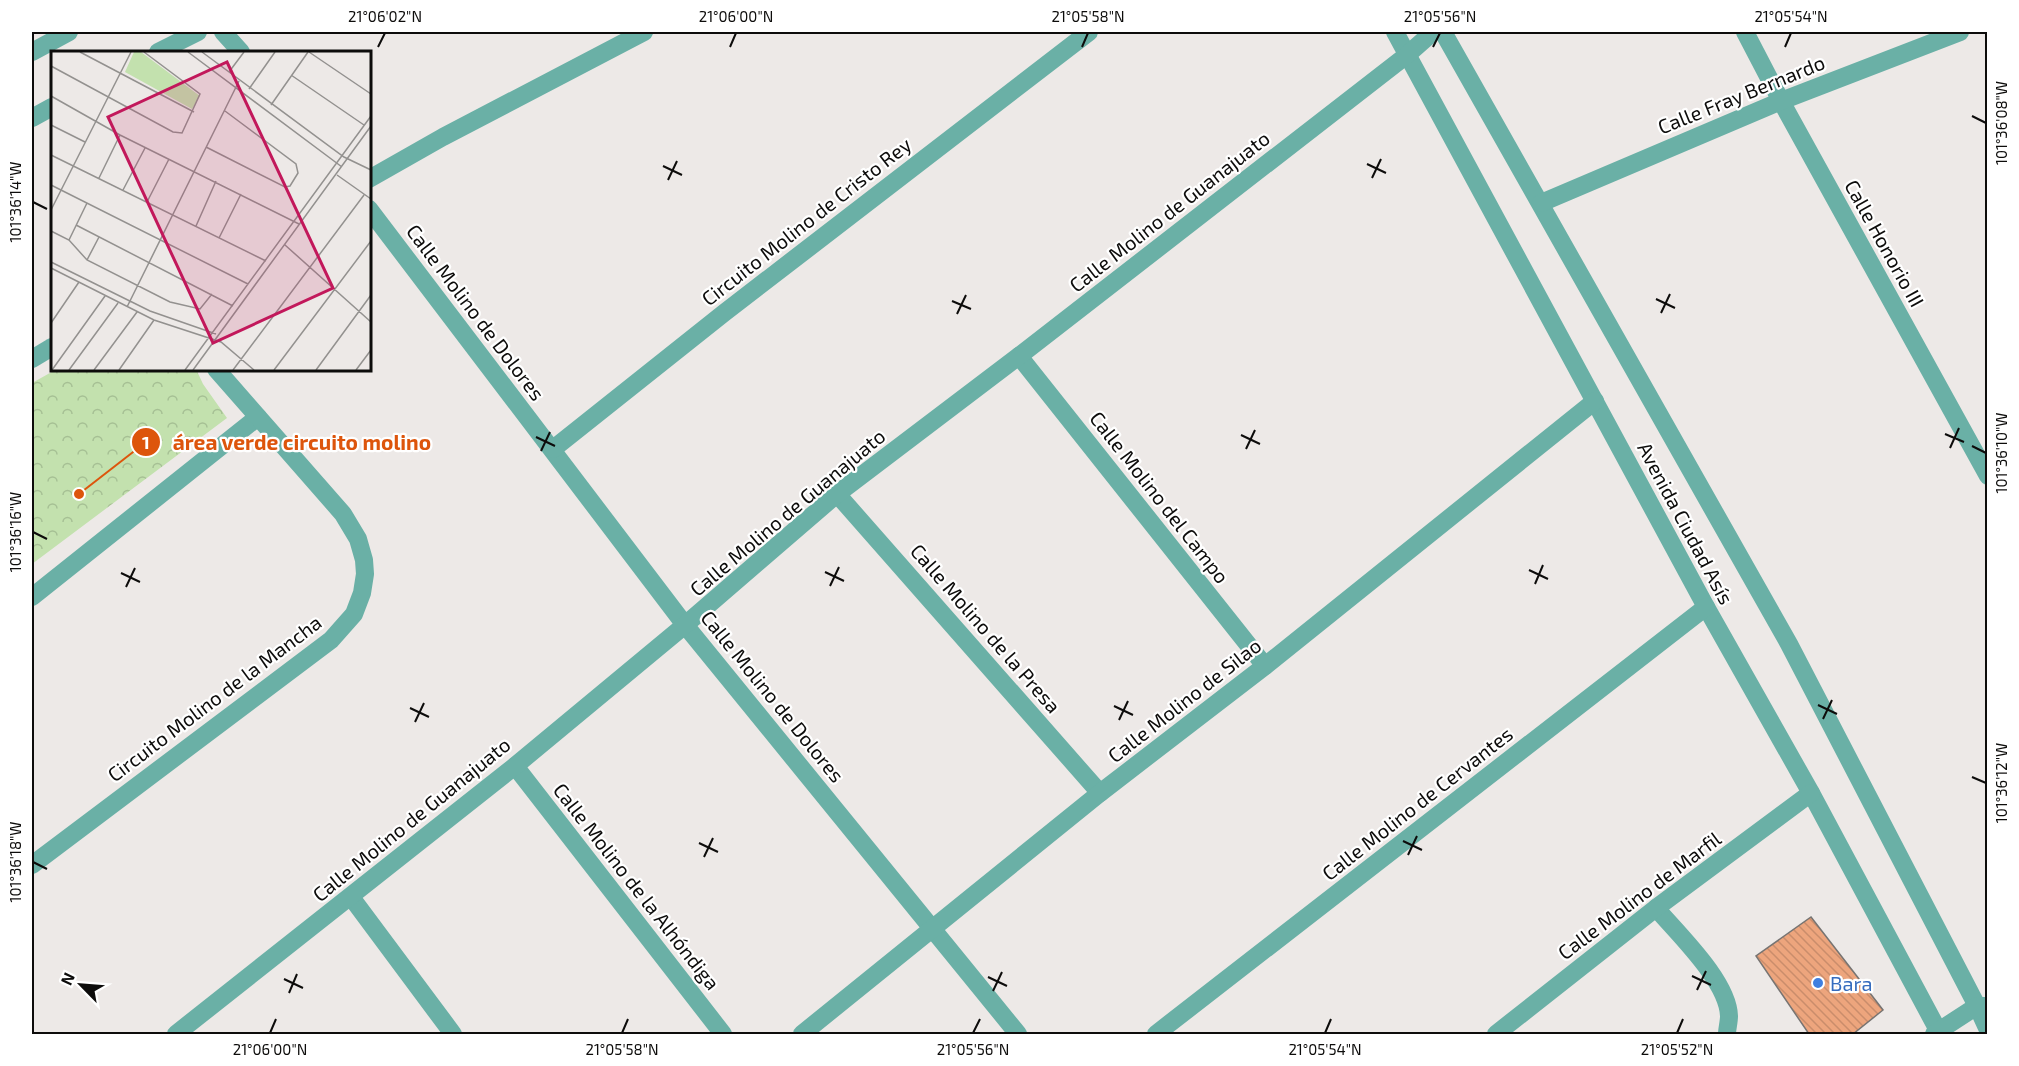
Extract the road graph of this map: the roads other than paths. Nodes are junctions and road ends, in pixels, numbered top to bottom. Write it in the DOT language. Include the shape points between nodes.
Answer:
graph roads {
  1 [pos="69,32"];
  2 [pos="198,32"];
  3 [pos="223,32"];
  4 [pos="644,32"];
  5 [pos="1089,32"];
  6 [pos="1395,32"];
  7 [pos="1433,32"];
  8 [pos="1443,32"];
  9 [pos="1745,32"];
  10 [pos="1960,32"];
  11 [pos="32,51"];
  12 [pos="160,51"];
  13 [pos="240,51"];
  14 [pos="1407,54"];
  15 [pos="1781,101"];
  16 [pos="51,108"];
  17 [pos="32,118"];
  18 [pos="370,178"];
  19 [pos="1541,203"];
  20 [pos="370,210"];
  21 [pos="51,348"];
  22 [pos="1019,356"];
  23 [pos="32,359"];
  24 [pos="217,370"];
  25 [pos="1595,401"];
  26 [pos="258,417"];
  27 [pos="553,449"];
  28 [pos="1988,476"];
  29 [pos="837,494"];
  30 [pos="32,597"];
  31 [pos="1706,607"];
  32 [pos="686,625"];
  33 [pos="1265,666"];
  34 [pos="515,766"];
  35 [pos="1100,793"];
  36 [pos="1811,793"];
  37 [pos="32,865"];
  38 [pos="351,897"];
  39 [pos="1656,908"];
  40 [pos="934,928"];
  41 [pos="1982,1006"];
  42 [pos="1988,1030"];
  43 [pos="1938,1033"];
  44 [pos="176,1035"];
  45 [pos="453,1035"];
  46 [pos="723,1035"];
  47 [pos="801,1035"];
  48 [pos="1018,1035"];
  49 [pos="1156,1035"];
  50 [pos="1496,1035"];
  51 [pos="1726,1035"];
  1 -- 11 [label="street"];
  2 -- 12 [label="street"];
  3 -- 13 [label="street"];
  4 -- 18 [label="street"];
  5 -- 27 [label="street, Circuito Molino de Cristo Rey"];
  6 -- 14 [label="street, Avenida Ciudad Asís"];
  7 -- 14 [label="street, Calle Molino de Guanajuato"];
  8 -- 19 [label="street, Avenida Ciudad Asís"];
  9 -- 15 [label="street, Calle Honorio III"];
  10 -- 15 [label="street, Calle Fray Bernardo"];
  14 -- 22 [label="street, Calle Molino de Guanajuato"];
  14 -- 25 [label="street, Avenida Ciudad Asís"];
  15 -- 19 [label="street, Calle Fray Bernardo"];
  15 -- 28 [label="street, Calle Honorio III"];
  16 -- 17 [label="street"];
  19 -- 41 [label="street, Avenida Ciudad Asís" via="1789,644"];
  20 -- 27 [label="street, Calle Molino de Dolores"];
  21 -- 23 [label="street"];
  22 -- 29 [label="street, Calle Molino de Guanajuato"];
  22 -- 33 [label="street, Calle Molino del Campo"];
  24 -- 26 [label="street, Circuito Molino de la Mancha"];
  25 -- 31 [label="street, Avenida Ciudad Asís"];
  25 -- 33 [label="street, Calle Molino de Silao"];
  26 -- 30 [label="street"];
  26 -- 37 [label="street, Circuito Molino de la Mancha" via="343,514 358,539 365,574 363,593 354,614 331,640"];
  27 -- 32 [label="street, Calle Molino de Dolores"];
  29 -- 32 [label="street, Calle Molino de Guanajuato"];
  29 -- 35 [label="street, Calle Molino de la Presa"];
  31 -- 36 [label="street, Avenida Ciudad Asís"];
  31 -- 49 [label="street, Calle Molino de Cervantes"];
  32 -- 34 [label="street, Calle Molino de Guanajuato"];
  32 -- 40 [label="street, Calle Molino de Dolores"];
  33 -- 35 [label="street, Calle Molino de Silao"];
  34 -- 38 [label="street, Calle Molino de Guanajuato"];
  34 -- 46 [label="street, Calle Molino de la Alhóndiga"];
  35 -- 40 [label="street, Calle Molino de Silao"];
  36 -- 39 [label="street, Calle Molino de Marfil"];
  36 -- 43 [label="street, Avenida Ciudad Asís"];
  38 -- 44 [label="street, Calle Molino de Guanajuato"];
  38 -- 45 [label="street"];
  39 -- 50 [label="street, Calle Molino de Marfil"];
  39 -- 51 [label="street" via="1722,990 1729,1016"];
  40 -- 47 [label="street, Calle Molino de Silao"];
  40 -- 48 [label="street, Calle Molino de Dolores"];
  41 -- 42 [label="street, Avenida Ciudad Asís"];
  41 -- 43 [label="street"];
}
